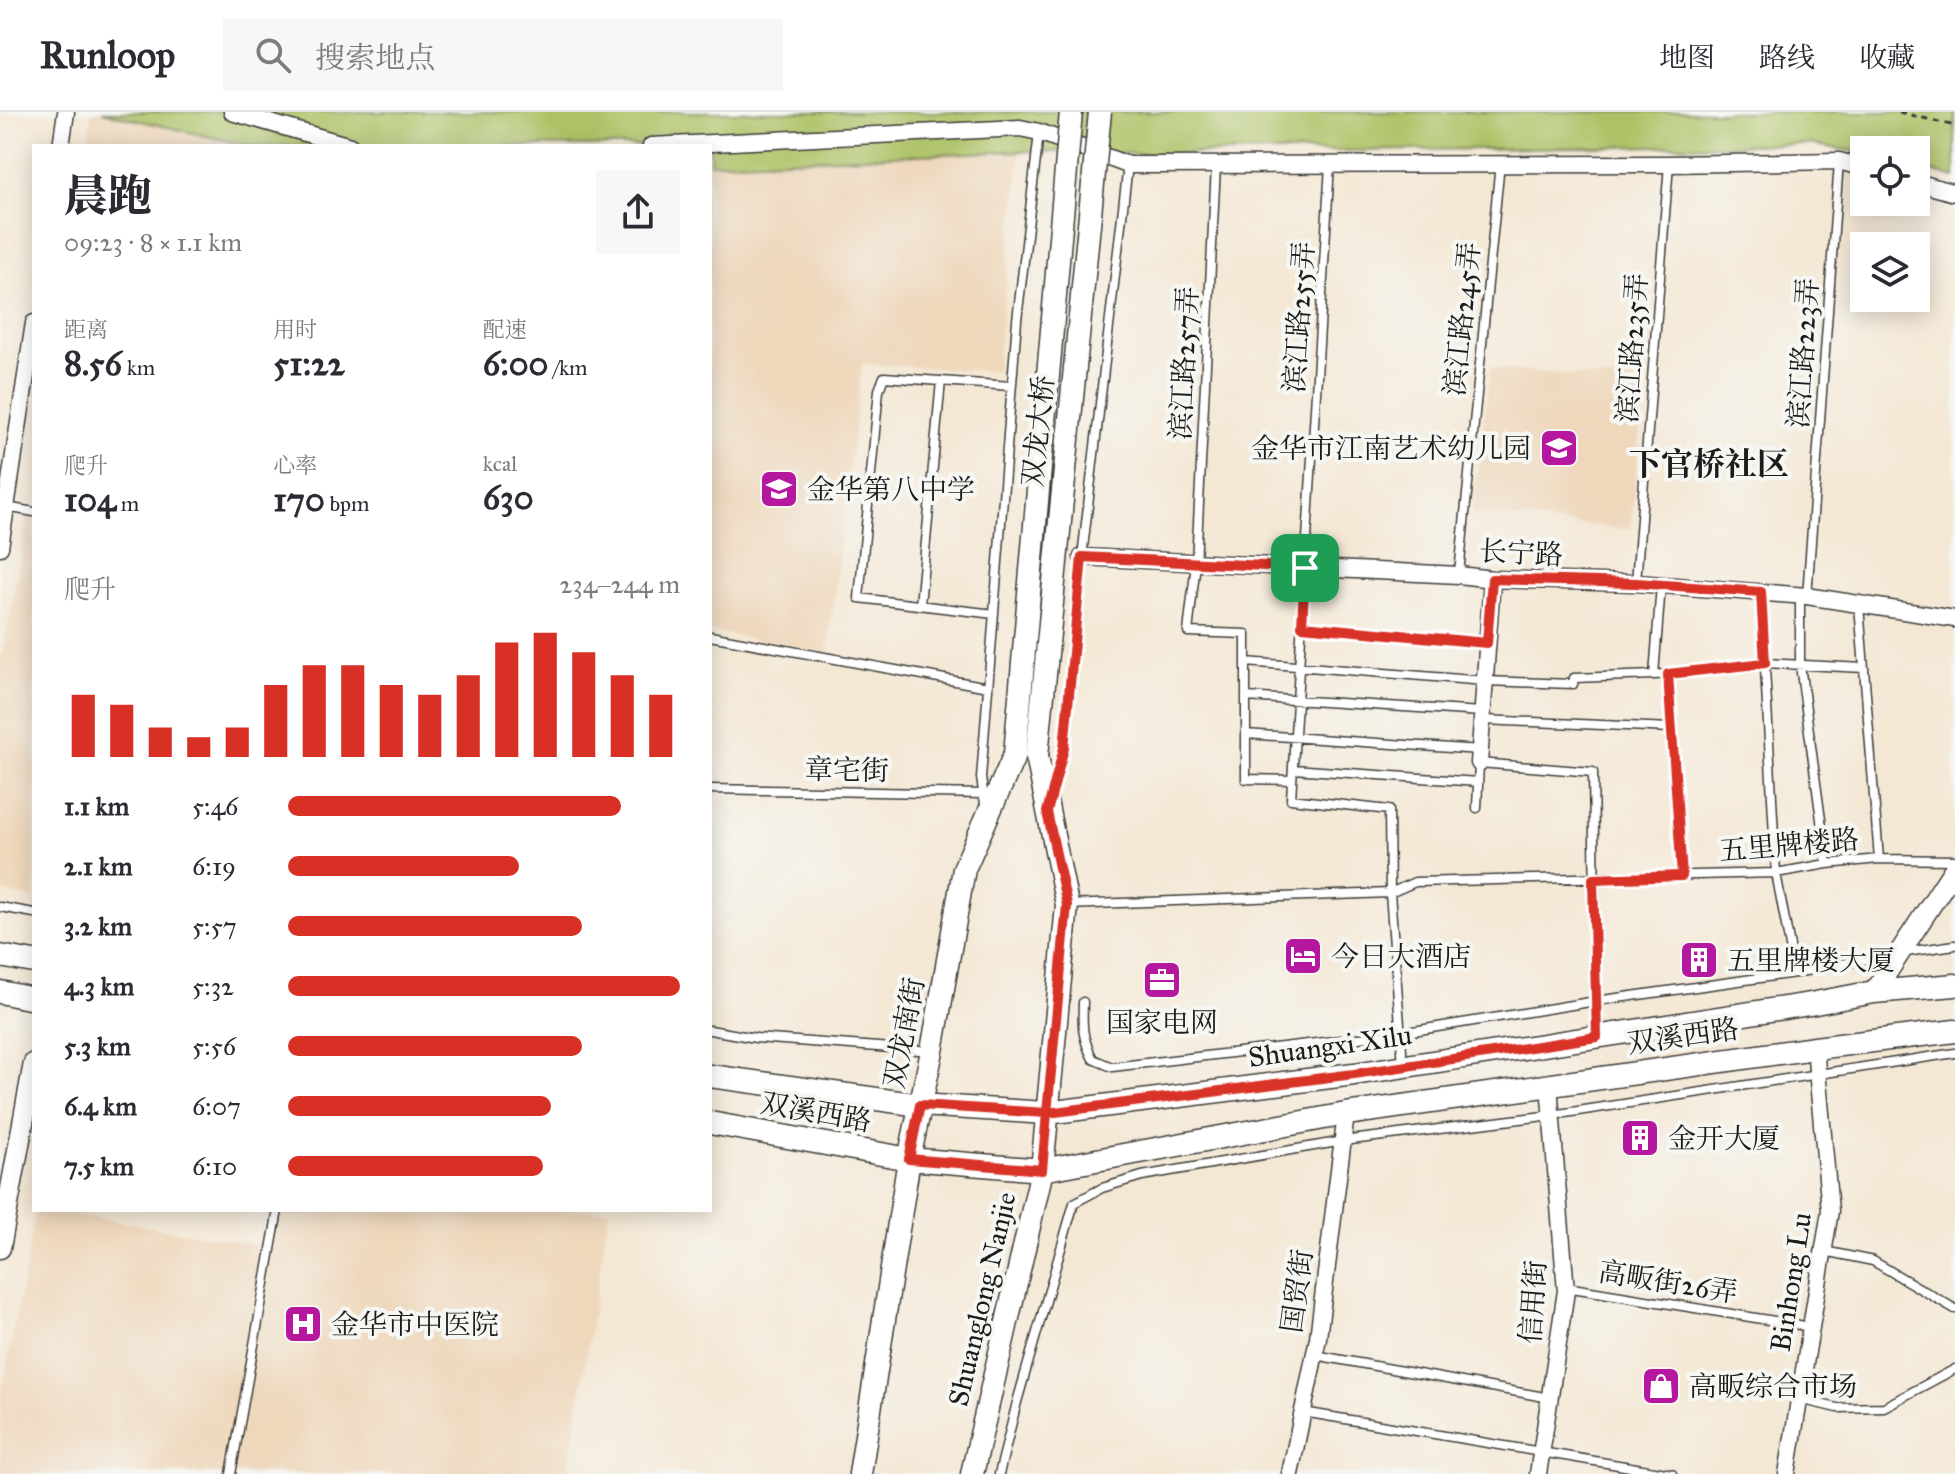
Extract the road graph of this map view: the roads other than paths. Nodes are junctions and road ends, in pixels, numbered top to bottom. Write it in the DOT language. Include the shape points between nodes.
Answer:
graph roads {
  1 [pos="66,112"];
  2 [pos="232,112"];
  3 [pos="1071,112"];
  4 [pos="1100,112"];
  5 [pos="1039,132"];
  6 [pos="61,144"];
  7 [pos="343,144"];
  8 [pos="692,144"];
  9 [pos="1839,161"];
  10 [pos="1500,163"];
  11 [pos="1669,164"];
  12 [pos="1850,164"];
  13 [pos="1128,165"];
  14 [pos="1330,165"];
  15 [pos="1216,166"];
  16 [pos="1930,186"];
  17 [pos="1955,193"];
  18 [pos="32,336"];
  19 [pos="941,381"];
  20 [pos="1011,386"];
  21 [pos="6,507"];
  22 [pos="32,512"];
  23 [pos="0,547"];
  24 [pos="1082,557"];
  25 [pos="1196,563"];
  26 [pos="1305,568"];
  27 [pos="1459,575"];
  28 [pos="1492,579"];
  29 [pos="1636,583"];
  30 [pos="1661,585"];
  31 [pos="1761,592"];
  32 [pos="1803,596"];
  33 [pos="1859,604"];
  34 [pos="920,605"];
  35 [pos="994,614"];
  36 [pos="1955,619"];
  37 [pos="1302,626"];
  38 [pos="712,636"];
  39 [pos="1487,643"];
  40 [pos="1246,662"];
  41 [pos="1765,663"];
  42 [pos="1299,665"];
  43 [pos="1800,665"];
  44 [pos="1864,668"];
  45 [pos="1668,674"];
  46 [pos="1654,675"];
  47 [pos="1485,681"];
  48 [pos="988,687"];
  49 [pos="1246,697"];
  50 [pos="1297,700"];
  51 [pos="1482,716"];
  52 [pos="1672,728"];
  53 [pos="1246,734"];
  54 [pos="1295,736"];
  55 [pos="1026,755"];
  56 [pos="1480,757"];
  57 [pos="1293,769"];
  58 [pos="1292,780"];
  59 [pos="1478,782"];
  60 [pos="712,789"];
  61 [pos="984,794"];
  62 [pos="1477,808"];
  63 [pos="1047,812"];
  64 [pos="988,819"];
  65 [pos="1879,859"];
  66 [pos="1955,860"];
  67 [pos="1827,864"];
  68 [pos="1955,868"];
  69 [pos="1776,873"];
  70 [pos="1682,876"];
  71 [pos="1593,879"];
  72 [pos="1390,893"];
  73 [pos="1067,905"];
  74 [pos="0,907"];
  75 [pos="32,913"];
  76 [pos="1955,945"];
  77 [pos="1899,953"];
  78 [pos="0,956"];
  79 [pos="32,962"];
  80 [pos="1795,973"];
  81 [pos="1955,985"];
  82 [pos="0,992"];
  83 [pos="1874,992"];
  84 [pos="32,999"];
  85 [pos="1596,1001"];
  86 [pos="1083,1002"];
  87 [pos="712,1030"];
  88 [pos="1955,1031"];
  89 [pos="1401,1033"];
  90 [pos="1597,1037"];
  91 [pos="1815,1048"];
  92 [pos="932,1051"];
  93 [pos="1955,1053"];
  94 [pos="1404,1067"];
  95 [pos="32,1071"];
  96 [pos="1817,1074"];
  97 [pos="712,1076"];
  98 [pos="1549,1085"];
  99 [pos="920,1105"];
  100 [pos="1047,1113"];
  101 [pos="1346,1114"];
  102 [pos="1552,1115"];
  103 [pos="712,1123"];
  104 [pos="1343,1141"];
  105 [pos="909,1159"];
  106 [pos="7,1168"];
  107 [pos="1042,1170"];
  108 [pos="278,1212"];
  109 [pos="1,1240"];
  110 [pos="1824,1251"];
  111 [pos="1566,1287"];
  112 [pos="1955,1309"];
  113 [pos="1811,1327"];
  114 [pos="1314,1355"];
  115 [pos="1955,1369"];
  116 [pos="1550,1398"];
  117 [pos="1799,1399"];
  118 [pos="1303,1412"];
  119 [pos="1541,1452"];
  120 [pos="231,1474"];
  121 [pos="860,1474"];
  122 [pos="972,1474"];
  123 [pos="999,1474"];
  124 [pos="1290,1474"];
  125 [pos="1538,1474"];
  126 [pos="1672,1474"];
  127 [pos="1787,1474"];
  1 -- 6 [label="street"];
  2 -- 7 [label="street"];
  3 -- 55 [label="main road, 双龙大桥, bridge"];
  4 -- 55 [label="main road, 双龙大桥, bridge"];
  5 -- 8 [label="street" via="1020,128"];
  5 -- 13 [label="street"];
  5 -- 20 [label="lane"];
  9 -- 11 [label="street"];
  9 -- 12 [label="street"];
  9 -- 32 [label="lane, 滨江路223弄"];
  10 -- 11 [label="street"];
  10 -- 14 [label="street"];
  10 -- 27 [label="lane, 滨江路245弄"];
  11 -- 29 [label="lane, 滨江路235弄"];
  13 -- 15 [label="street"];
  13 -- 24 [label="lane"];
  14 -- 15 [label="street"];
  14 -- 26 [label="lane, 滨江路255弄"];
  15 -- 25 [label="lane, 滨江路257弄"];
  16 -- 17 [label="street"];
  18 -- 21 [label="street"];
  19 -- 20 [label="lane"];
  19 -- 34 [label="lane"];
  19 -- 34 [label="lane" via="884,377 879,390 859,598"];
  20 -- 35 [label="lane"];
  21 -- 22 [label="lane"];
  21 -- 23 [label="street"];
  24 -- 25 [label="street, 长宁路"];
  24 -- 63 [label="lane" via="1064,748"];
  25 -- 26 [label="street, 长宁路"];
  25 -- 40 [label="lane, 滨江路257弄" via="1188,632 1246,634"];
  26 -- 27 [label="street, 长宁路"];
  26 -- 37 [label="lane, 滨江路255弄"];
  27 -- 28 [label="street, 长宁路"];
  28 -- 29 [label="street, 长宁路"];
  28 -- 39 [label="street"];
  29 -- 30 [label="street, 长宁路"];
  30 -- 31 [label="street, 长宁路"];
  30 -- 46 [label="lane"];
  31 -- 32 [label="street, 长宁路"];
  31 -- 41 [label="lane"];
  32 -- 33 [label="street, 长宁路"];
  32 -- 43 [label="lane, 滨江路223弄"];
  33 -- 36 [label="street, 长宁路"];
  33 -- 44 [label="lane"];
  34 -- 35 [label="lane"];
  35 -- 48 [label="lane"];
  37 -- 39 [label="lane"];
  37 -- 42 [label="lane, 滨江路255弄"];
  38 -- 48 [label="lane"];
  39 -- 47 [label="street"];
  40 -- 42 [label="lane"];
  40 -- 49 [label="lane"];
  41 -- 43 [label="lane"];
  41 -- 45 [label="lane"];
  41 -- 69 [label="lane"];
  42 -- 47 [label="lane"];
  42 -- 50 [label="lane, 滨江路255弄"];
  43 -- 44 [label="lane"];
  43 -- 67 [label="lane, 滨江路223弄"];
  44 -- 65 [label="lane"];
  45 -- 46 [label="lane"];
  45 -- 52 [label="lane"];
  46 -- 47 [label="lane" via="1574,678 1573,684"];
  47 -- 51 [label="street"];
  48 -- 61 [label="lane"];
  49 -- 50 [label="lane"];
  49 -- 53 [label="lane"];
  50 -- 51 [label="lane"];
  50 -- 54 [label="lane, 滨江路255弄"];
  51 -- 52 [label="lane"];
  51 -- 56 [label="street"];
  52 -- 70 [label="lane"];
  53 -- 54 [label="lane"];
  53 -- 58 [label="lane" via="1246,779"];
  54 -- 56 [label="lane"];
  54 -- 57 [label="lane, 滨江路255弄"];
  55 -- 63 [label="main road, Shuanglong Nanjie"];
  55 -- 64 [label="main road, 双龙南街"];
  56 -- 59 [label="lane"];
  56 -- 71 [label="lane" via="1593,772"];
  57 -- 58 [label="lane, 滨江路255弄"];
  57 -- 59 [label="lane"];
  58 -- 72 [label="lane" via="1291,799 1389,810"];
  59 -- 62 [label="lane"];
  60 -- 61 [label="lane, 章宅街"];
  61 -- 64 [label="lane"];
  63 -- 73 [label="main road, Shuanglong Nanjie"];
  64 -- 92 [label="main road, 双龙南街" via="964,869"];
  65 -- 66 [label="lane, 五里牌楼路"];
  65 -- 67 [label="lane, 五里牌楼路"];
  67 -- 69 [label="lane, 五里牌楼路"];
  68 -- 77 [label="street"];
  69 -- 70 [label="lane, 五里牌楼路"];
  69 -- 80 [label="lane"];
  70 -- 71 [label="lane, 五里牌楼路"];
  71 -- 72 [label="lane, 五里牌楼路" via="1415,882"];
  71 -- 85 [label="lane"];
  72 -- 73 [label="lane, 五里牌楼路"];
  72 -- 89 [label="lane"];
  73 -- 100 [label="main road, Shuanglong Nanjie"];
  74 -- 75 [label="lane"];
  76 -- 77 [label="lane"];
  77 -- 80 [label="lane"];
  77 -- 83 [label="street"];
  78 -- 79 [label="main road"];
  80 -- 85 [label="lane"];
  81 -- 83 [label="main road, Shuangxi Xilu"];
  82 -- 84 [label="main road"];
  83 -- 90 [label="main road, Shuangxi Xilu"];
  85 -- 89 [label="lane"];
  85 -- 90 [label="lane"];
  86 -- 89 [label="lane" via="1085,1044 1093,1059 1112,1067"];
  87 -- 92 [label="lane"];
  88 -- 91 [label="main road, 双溪西路"];
  89 -- 94 [label="lane"];
  90 -- 94 [label="main road, Shuangxi Xilu"];
  91 -- 96 [label="street, Binhong Lu"];
  91 -- 98 [label="main road, 双溪西路"];
  92 -- 99 [label="main road, 双龙南街"];
  93 -- 96 [label="lane"];
  94 -- 100 [label="main road, Shuangxi Xilu"];
  95 -- 106 [label="street"];
  96 -- 102 [label="lane"];
  96 -- 110 [label="street, Binhong Lu" via="1830,1211"];
  97 -- 99 [label="main road, Shuangxi Xilu"];
  98 -- 101 [label="main road, 双溪西路"];
  98 -- 102 [label="street, 信用街"];
  99 -- 100 [label="main road, Shuangxi Xilu"];
  99 -- 105 [label="main road, 双龙南街"];
  100 -- 107 [label="main road, Shuanglong Nanjie"];
  101 -- 104 [label="street, 国贸街"];
  101 -- 107 [label="main road, 双溪西路"];
  102 -- 104 [label="lane"];
  102 -- 111 [label="street, 信用街"];
  103 -- 105 [label="main road, 双溪西路"];
  104 -- 114 [label="street, 国贸街"];
  104 -- 123 [label="lane" via="1142,1176 1074,1203"];
  105 -- 107 [label="main road, 双溪西路"];
  105 -- 121 [label="main road, 双龙南街"];
  106 -- 109 [label="street"];
  107 -- 122 [label="main road, Shuanglong Nanjie"];
  108 -- 120 [label="lane"];
  110 -- 112 [label="lane" via="1873,1261"];
  110 -- 113 [label="street, Binhong Lu"];
  111 -- 113 [label="lane, 高畈街26弄"];
  111 -- 116 [label="street, 信用街"];
  113 -- 117 [label="street, Binhong Lu"];
  114 -- 116 [label="lane"];
  114 -- 118 [label="street, 国贸街"];
  115 -- 117 [label="lane" via="1884,1407 1837,1408"];
  116 -- 119 [label="street, 信用街"];
  117 -- 127 [label="street, Binhong Lu"];
  118 -- 119 [label="lane"];
  118 -- 124 [label="street, 国贸街"];
  119 -- 125 [label="street, 信用街"];
  119 -- 126 [label="lane"];
}
